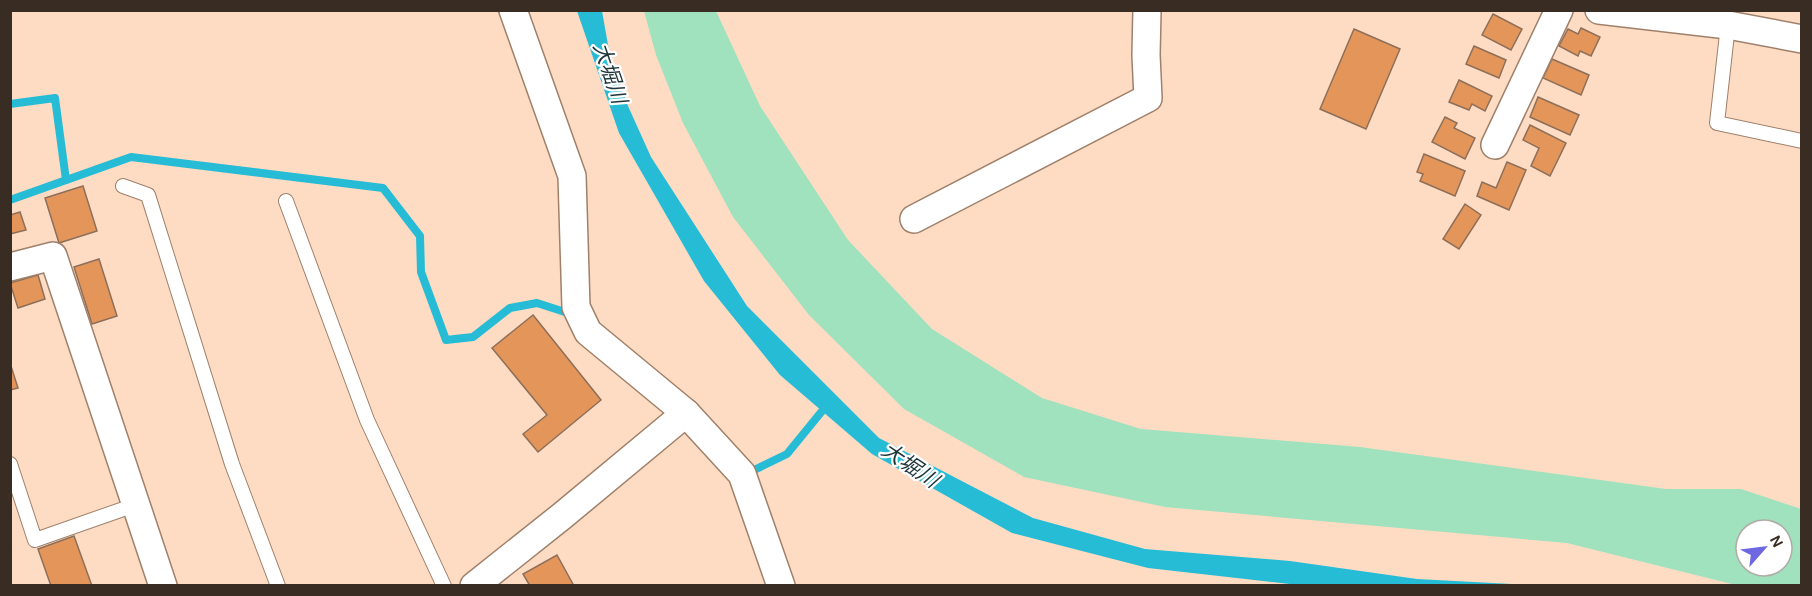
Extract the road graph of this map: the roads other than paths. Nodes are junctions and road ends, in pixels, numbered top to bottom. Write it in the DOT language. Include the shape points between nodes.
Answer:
graph roads {
  1 [pos="513,10"];
  2 [pos="1147,10"];
  3 [pos="1559,10"];
  4 [pos="1599,10"];
  5 [pos="1728,25"];
  6 [pos="1802,39"];
  7 [pos="1802,141"];
  8 [pos="1495,145"];
  9 [pos="123,186"];
  10 [pos="286,201"];
  11 [pos="914,219"];
  12 [pos="10,267"];
  13 [pos="686,413"];
  14 [pos="10,464"];
  15 [pos="135,505"];
  16 [pos="163,585"];
  17 [pos="278,585"];
  18 [pos="444,585"];
  19 [pos="474,585"];
  20 [pos="781,585"];
  1 -- 13 [label="street" via="572,176 576,307 588,332"];
  2 -- 11 [label="street" via="1148,98"];
  3 -- 8 [label="street"];
  4 -- 5 [label="street"];
  5 -- 6 [label="street"];
  5 -- 7 [label="lane" via="1717,123"];
  9 -- 17 [label="lane" via="148,195 232,464"];
  10 -- 18 [label="lane" via="367,420"];
  12 -- 15 [label="street" via="53,256"];
  13 -- 19 [label="street"];
  13 -- 20 [label="street" via="742,474"];
  14 -- 15 [label="lane" via="35,540"];
  15 -- 16 [label="street"];
}
